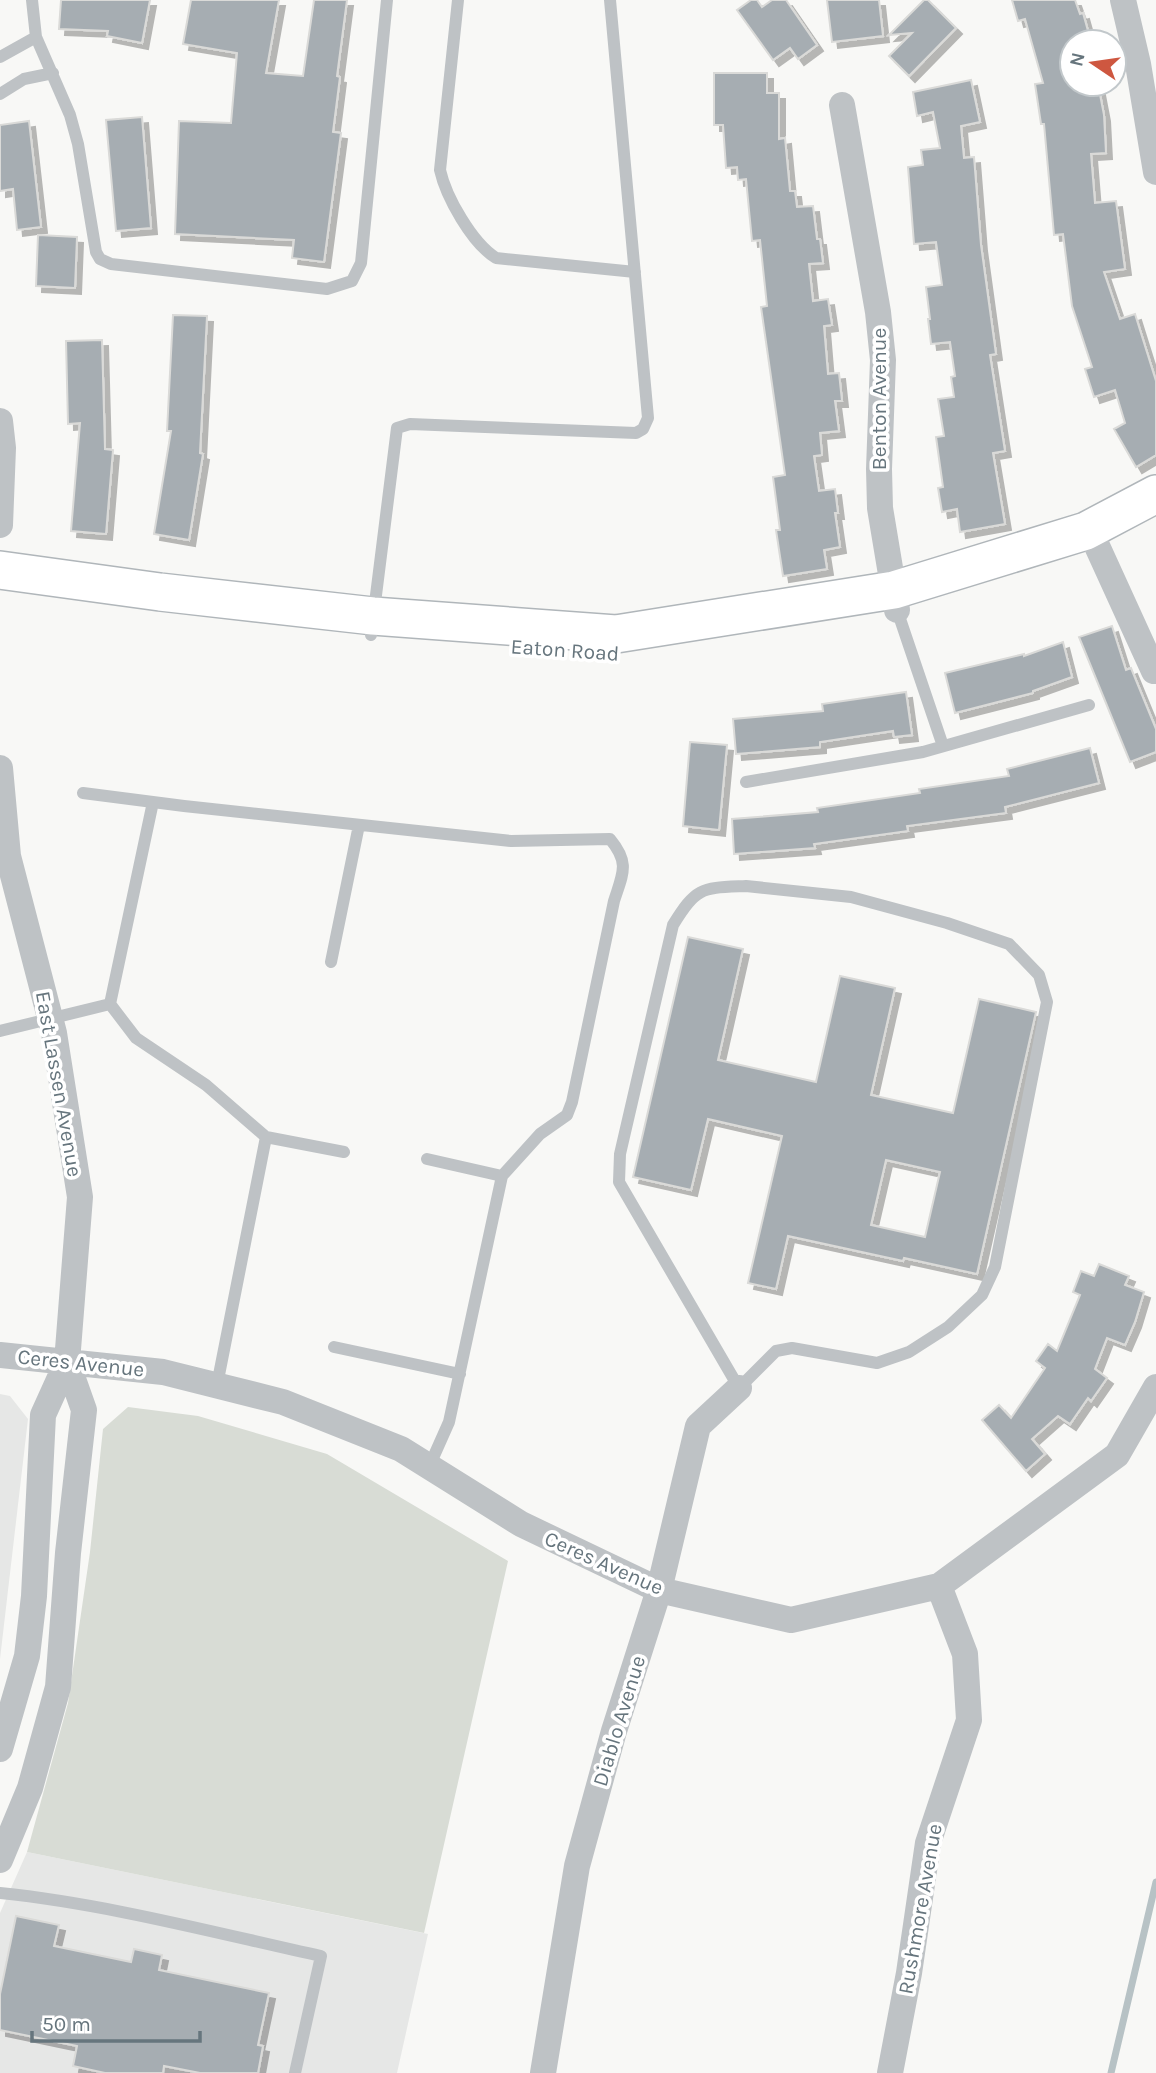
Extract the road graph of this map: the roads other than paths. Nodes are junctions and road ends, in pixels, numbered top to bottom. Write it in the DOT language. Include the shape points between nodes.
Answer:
graph roads {
  1 [pos="32,0"];
  2 [pos="387,0"];
  3 [pos="458,0"];
  4 [pos="610,0"];
  5 [pos="1124,0"];
  6 [pos="36,37"];
  7 [pos="0,57"];
  8 [pos="53,73"];
  9 [pos="0,94"];
  10 [pos="842,105"];
  11 [pos="1156,172"];
  12 [pos="635,272"];
  13 [pos="0,421"];
  14 [pos="1156,494"];
  15 [pos="1156,519"];
  16 [pos="0,525"];
  17 [pos="1097,546"];
  18 [pos="0,570"];
  19 [pos="0,590"];
  20 [pos="895,600"];
  21 [pos="372,626"];
  22 [pos="1156,670"];
  23 [pos="1089,705"];
  24 [pos="943,746"];
  25 [pos="0,768"];
  26 [pos="746,782"];
  27 [pos="83,793"];
  28 [pos="153,802"];
  29 [pos="359,825"];
  30 [pos="331,962"];
  31 [pos="110,1004"];
  32 [pos="50,1018"];
  33 [pos="0,1031"];
  34 [pos="266,1137"];
  35 [pos="344,1152"];
  36 [pos="426,1159"];
  37 [pos="502,1176"];
  38 [pos="334,1347"];
  39 [pos="0,1355"];
  40 [pos="67,1362"];
  41 [pos="460,1374"];
  42 [pos="217,1385"];
  43 [pos="1156,1387"];
  44 [pos="739,1388"];
  45 [pos="429,1467"];
  46 [pos="939,1586"];
  47 [pos="659,1590"];
  48 [pos="20,1680"];
  49 [pos="58,1687"];
  50 [pos="0,1749"];
  51 [pos="0,1860"];
  52 [pos="0,1893"];
  53 [pos="295,2073"];
  54 [pos="543,2073"];
  55 [pos="890,2073"];
  1 -- 6 [label="lane"];
  2 -- 8 [label="lane" via="361,263 352,281 327,289 168,272 100,259 78,144"];
  3 -- 12 [label="lane" via="440,170 473,237 496,258"];
  4 -- 12 [label="lane"];
  5 -- 11 [label="street"];
  6 -- 7 [label="lane"];
  6 -- 8 [label="lane"];
  8 -- 9 [label="lane" via="24,79"];
  10 -- 20 [label="street, Benton Avenue" via="878,312 883,360 880,509"];
  12 -- 21 [label="lane" via="648,418 643,429 410,424 397,428"];
  13 -- 16 [label="street"];
  14 -- 20 [label="street" via="1086,531"];
  15 -- 17 [label="street, Eaton Road"];
  17 -- 20 [label="street, Eaton Road" via="1037,571 963,593"];
  17 -- 22 [label="street"];
  18 -- 21 [label="street"];
  19 -- 21 [label="street, Eaton Road" via="283,628"];
  20 -- 21 [label="street, Eaton Road" via="620,655"];
  20 -- 24 [label="lane"];
  23 -- 24 [label="lane"];
  24 -- 26 [label="lane"];
  25 -- 32 [label="street, East Lassen Avenue" via="8,856"];
  27 -- 28 [label="lane"];
  28 -- 29 [label="lane"];
  28 -- 31 [label="lane"];
  29 -- 30 [label="lane"];
  29 -- 37 [label="lane" via="511,841 610,839 622,853 622,875 572,1102 567,1115 540,1134"];
  31 -- 32 [label="lane"];
  31 -- 34 [label="lane" via="136,1038 206,1085"];
  32 -- 33 [label="lane"];
  32 -- 40 [label="street, East Lassen Avenue" via="80,1197"];
  34 -- 35 [label="lane"];
  34 -- 42 [label="lane"];
  36 -- 37 [label="lane"];
  37 -- 41 [label="lane"];
  38 -- 41 [label="lane"];
  39 -- 40 [label="street, Ceres Avenue"];
  40 -- 42 [label="street, Ceres Avenue" via="163,1372"];
  40 -- 48 [label="street, East Lassen Avenue" via="43,1415 34,1596"];
  40 -- 49 [label="street, East Lassen Avenue" via="84,1410"];
  41 -- 45 [label="lane" via="449,1422"];
  42 -- 45 [label="street, Ceres Avenue" via="283,1402 401,1449"];
  43 -- 46 [label="street, Ceres Avenue" via="1118,1455"];
  44 -- 44 [label="lane" via="619,1182 620,1154 673,925 689,899 710,888 746,886 850,897 947,922 1009,944 1039,975 1047,1002 995,1267 982,1295 948,1327 909,1352 877,1363 792,1348 776,1351"];
  44 -- 47 [label="street, Diablo Avenue" via="698,1426"];
  45 -- 47 [label="street, Ceres Avenue" via="521,1524"];
  46 -- 47 [label="street, Ceres Avenue" via="791,1620"];
  46 -- 55 [label="street, Rushmore Avenue" via="965,1654 969,1720 928,1843"];
  47 -- 54 [label="street, Diablo Avenue" via="577,1866"];
  48 -- 49 [label="street"];
  48 -- 50 [label="street, East Lassen Avenue"];
  49 -- 51 [label="street, East Lassen Avenue" via="30,1788"];
  52 -- 53 [label="lane" via="86,1906 321,1956"];
}
